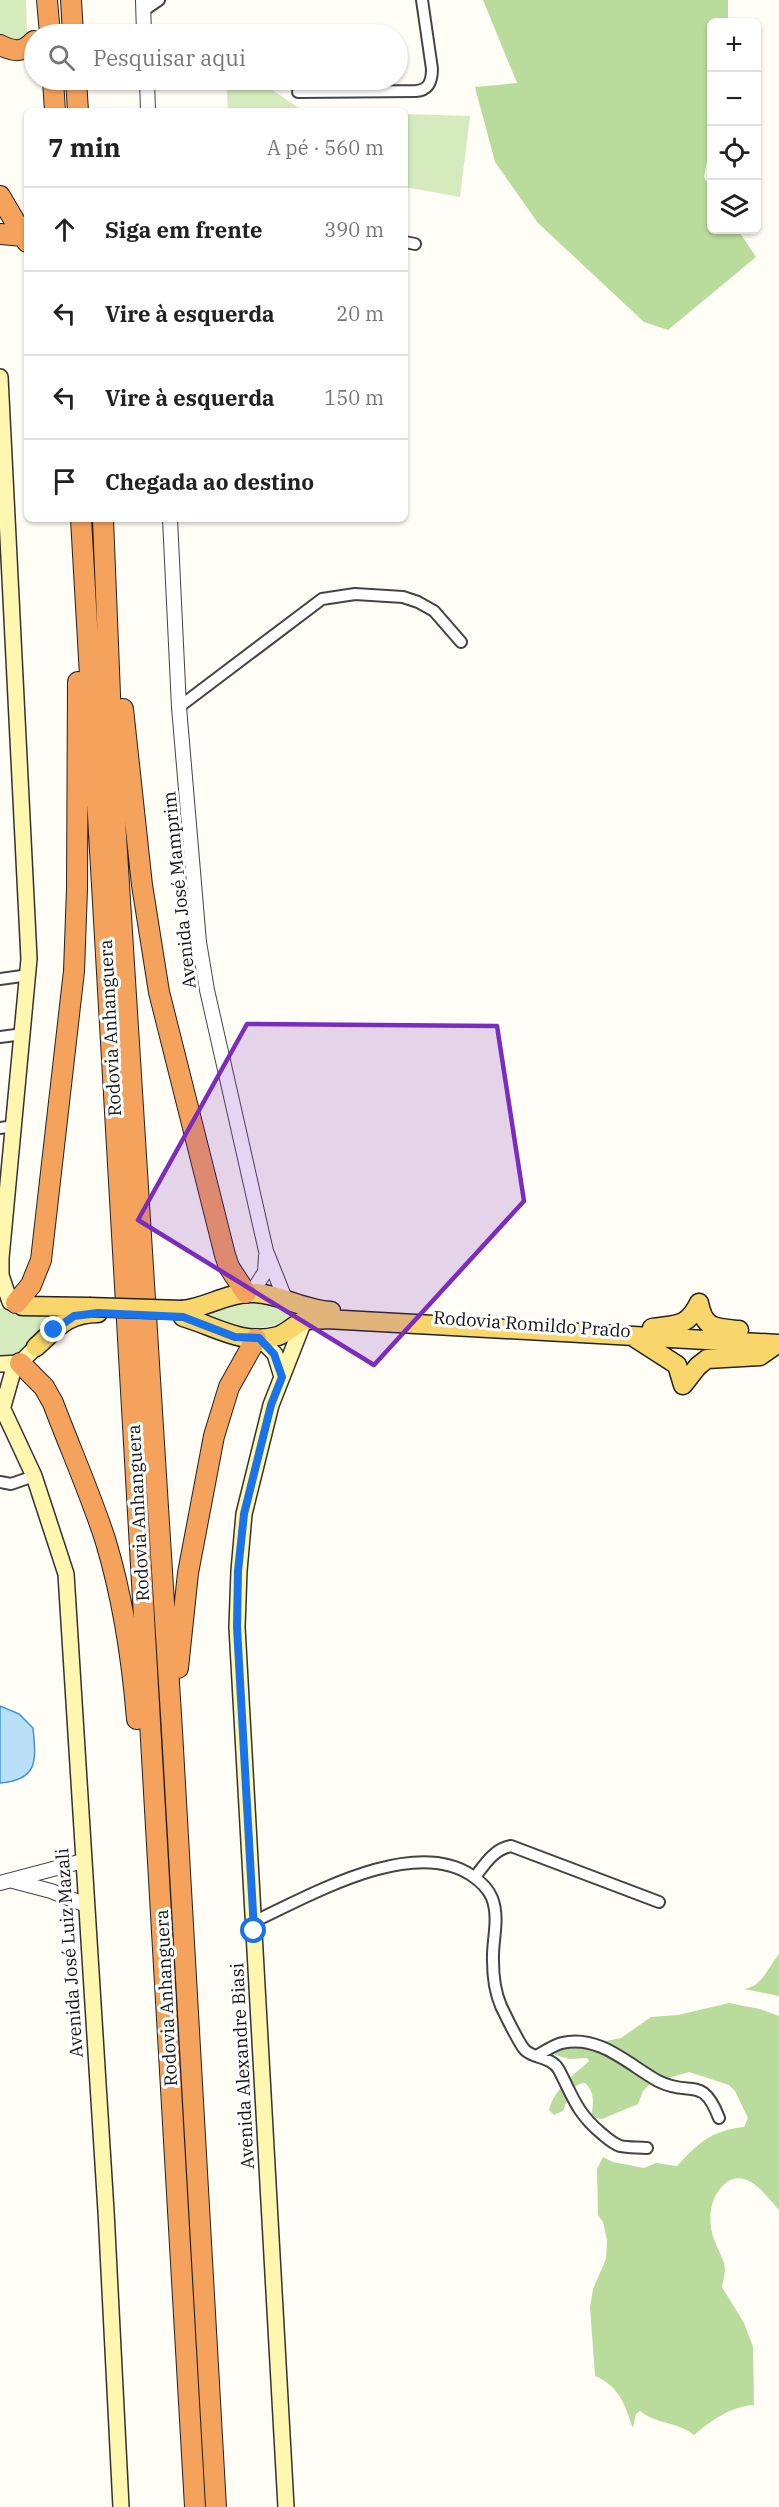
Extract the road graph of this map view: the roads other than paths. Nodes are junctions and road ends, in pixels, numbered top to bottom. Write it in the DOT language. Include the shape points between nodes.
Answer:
graph roads {
  1 [pos="71,0"];
  2 [pos="159,0"];
  3 [pos="422,0"];
  4 [pos="143,6"];
  5 [pos="72,24"];
  6 [pos="144,24"];
  7 [pos="0,45"];
  8 [pos="24,48"];
  9 [pos="54,90"];
  10 [pos="77,90"];
  11 [pos="147,90"];
  12 [pos="298,92"];
  13 [pos="55,108"];
  14 [pos="78,108"];
  15 [pos="148,108"];
  16 [pos="0,196"];
  17 [pos="0,234"];
  18 [pos="24,236"];
  19 [pos="24,239"];
  20 [pos="0,377"];
  21 [pos="3,496"];
  22 [pos="81,522"];
  23 [pos="103,522"];
  24 [pos="170,522"];
  25 [pos="83,559"];
  26 [pos="105,562"];
  27 [pos="461,642"];
  28 [pos="179,707"];
  29 [pos="29,975"];
  30 [pos="0,979"];
  31 [pos="23,1034"];
  32 [pos="0,1037"];
  33 [pos="7,1127"];
  34 [pos="266,1251"];
  35 [pos="0,1259"];
  36 [pos="249,1293"];
  37 [pos="286,1300"];
  38 [pos="12,1303"];
  39 [pos="93,1310"];
  40 [pos="183,1313"];
  41 [pos="304,1321"];
  42 [pos="634,1334"];
  43 [pos="258,1338"];
  44 [pos="777,1341"];
  45 [pos="36,1347"];
  46 [pos="12,1364"];
  47 [pos="282,1377"];
  48 [pos="1,1407"];
  49 [pos="34,1476"];
  50 [pos="0,1482"];
  51 [pos="172,1731"];
  52 [pos="83,1861"];
  53 [pos="475,1877"];
  54 [pos="6,1882"];
  55 [pos="659,1902"];
  56 [pos="86,1905"];
  57 [pos="253,1922"];
  58 [pos="167,2022"];
  59 [pos="538,2055"];
  60 [pos="719,2118"];
  61 [pos="647,2148"];
  62 [pos="121,2507"];
  63 [pos="195,2507"];
  64 [pos="216,2507"];
  65 [pos="286,2507"];
  1 -- 5 [label="highway"];
  2 -- 4 [label="street"];
  3 -- 12 [label="street" via="432,69 428,87 416,92"];
  4 -- 6 [label="street"];
  7 -- 8 [label="highway" via="13,51"];
  9 -- 13 [label="highway"];
  10 -- 14 [label="highway"];
  11 -- 15 [label="street"];
  16 -- 18 [label="highway"];
  17 -- 19 [label="highway"];
  20 -- 21 [label="main road"];
  21 -- 29 [label="main road"];
  22 -- 25 [label="highway, Rodovia Anhanguera"];
  23 -- 26 [label="highway, Rodovia Anhanguera"];
  24 -- 28 [label="street, Avenida José Mamprim"];
  25 -- 38 [label="highway" via="74,971 41,1260 31,1285"];
  25 -- 58 [label="highway, Rodovia Anhanguera"];
  26 -- 36 [label="highway" via="142,885 159,992 225,1255 229,1267"];
  26 -- 51 [label="highway, Rodovia Anhanguera" via="115,820"];
  27 -- 28 [label="street" via="434,611 411,600 355,594 322,599"];
  28 -- 34 [label="street, Avenida José Mamprim" via="199,942"];
  29 -- 30 [label="street"];
  29 -- 31 [label="main road"];
  31 -- 32 [label="street"];
  31 -- 33 [label="main road"];
  33 -- 35 [label="main road"];
  34 -- 36 [label="street, Avenida José Mamprim" via="265,1272"];
  34 -- 37 [label="street, Avenida José Mamprim"];
  35 -- 38 [label="main road"];
  36 -- 37 [label="main road, Rodovia Romildo Prado"];
  36 -- 40 [label="main road"];
  37 -- 42 [label="main road, Rodovia Romildo Prado" via="325,1311"];
  38 -- 39 [label="main road"];
  39 -- 40 [label="main road"];
  39 -- 45 [label="main road" via="64,1321"];
  40 -- 43 [label="main road" via="235,1337"];
  41 -- 42 [label="main road, Rodovia Romildo Prado"];
  41 -- 43 [label="main road" via="279,1336"];
  41 -- 47 [label="main road, Avenida Alexandre Biasi"];
  42 -- 44 [label="main road, Rodovia Romildo Prado"];
  42 -- 44 [label="main road" via="683,1323 699,1303 708,1324 748,1330"];
  42 -- 44 [label="main road" via="677,1365 683,1385 707,1359 760,1356"];
  43 -- 47 [label="main road" via="274,1354"];
  43 -- 51 [label="highway" via="229,1387 214,1436 188,1573"];
  45 -- 46 [label="main road"];
  46 -- 48 [label="main road, Avenida José Luiz Mazali"];
  46 -- 58 [label="highway" via="44,1387 53,1402 105,1539 116,1581 132,1666 146,1893"];
  47 -- 57 [label="main road, Avenida Alexandre Biasi" via="271,1405 244,1514 238,1571 237,1627"];
  48 -- 49 [label="main road, Avenida José Luiz Mazali"];
  49 -- 50 [label="street" via="11,1484"];
  49 -- 52 [label="main road, Avenida José Luiz Mazali" via="66,1574"];
  51 -- 64 [label="highway, Rodovia Anhanguera"];
  52 -- 54 [label="street"];
  52 -- 56 [label="main road, Avenida José Luiz Mazali"];
  53 -- 55 [label="street" via="494,1853 511,1846"];
  53 -- 57 [label="street" via="439,1863 387,1868 338,1883"];
  53 -- 59 [label="street" via="487,1888 496,1912 494,1984 501,2006 526,2052"];
  54 -- 56 [label="street" via="51,1891"];
  56 -- 62 [label="main road, Avenida José Luiz Mazali"];
  57 -- 65 [label="main road, Avenida Alexandre Biasi"];
  58 -- 63 [label="highway, Rodovia Anhanguera"];
  59 -- 60 [label="street" via="560,2043 593,2044 666,2084 705,2093"];
  59 -- 61 [label="street" via="558,2068 575,2106 599,2132 622,2147"];
}
